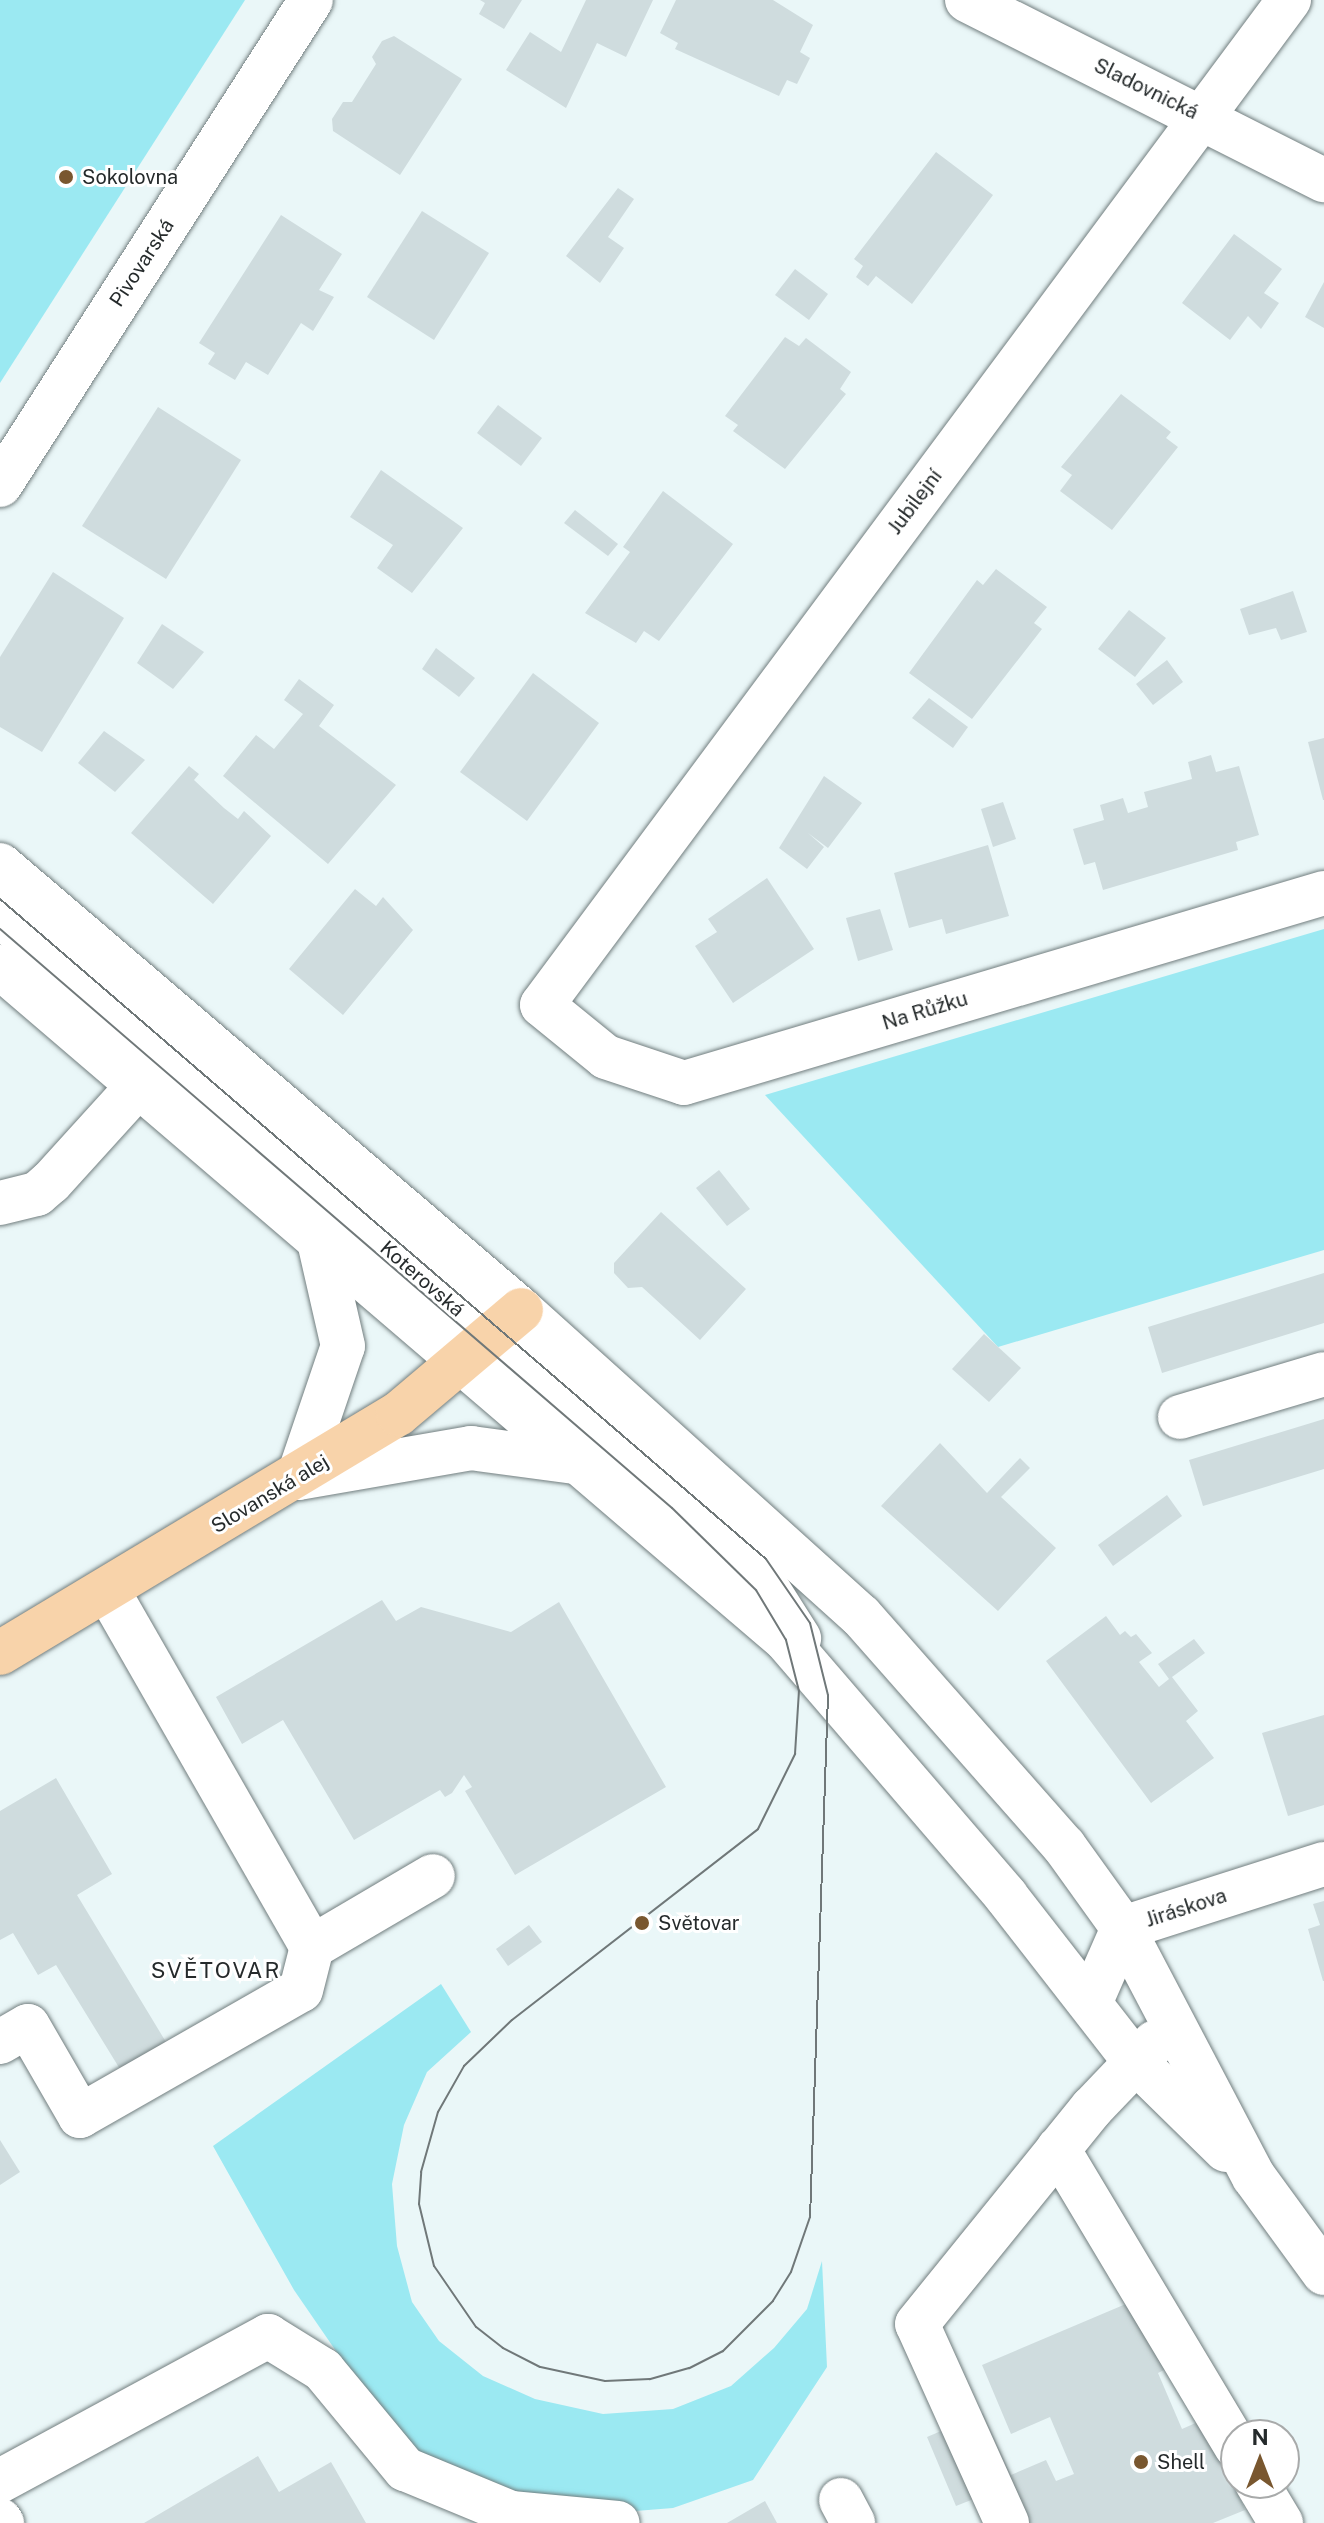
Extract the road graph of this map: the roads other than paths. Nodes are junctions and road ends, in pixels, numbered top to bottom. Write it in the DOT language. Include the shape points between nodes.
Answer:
graph roads {
  1 [pos="311,0"];
  2 [pos="967,0"];
  3 [pos="1289,0"];
  4 [pos="1202,116"];
  5 [pos="1324,180"];
  6 [pos="0,485"];
  7 [pos="0,865"];
  8 [pos="1324,893"];
  9 [pos="0,915"];
  10 [pos="0,967"];
  11 [pos="542,1005"];
  12 [pos="138,1086"];
  13 [pos="0,1203"];
  14 [pos="319,1241"];
  15 [pos="492,1335"];
  16 [pos="1324,1374"];
  17 [pos="1180,1417"];
  18 [pos="582,1463"];
  19 [pos="298,1478"];
  20 [pos="108,1591"];
  21 [pos="0,1653"];
  22 [pos="811,1668"];
  23 [pos="1324,1864"];
  24 [pos="433,1876"];
  25 [pos="1123,1928"];
  26 [pos="312,1947"];
  27 [pos="1091,2001"];
  28 [pos="1176,2026"];
  29 [pos="0,2042"];
  30 [pos="1133,2059"];
  31 [pos="1058,2149"];
  32 [pos="1254,2177"];
  33 [pos="1324,2273"];
  34 [pos="1220,2420"];
  35 [pos="0,2481"];
  36 [pos="1267,2499"];
  37 [pos="618,2523"];
  38 [pos="1007,2523"];
  39 [pos="1281,2523"];
  1 -- 6 [label="street, Pivovarská"];
  2 -- 4 [label="street, Sladovnická"];
  3 -- 4 [label="street, Jubilejní"];
  4 -- 5 [label="street, Sladovnická"];
  4 -- 11 [label="street, Jubilejní"];
  7 -- 15 [label="street, Koterovská"];
  8 -- 11 [label="street, Na Růžku" via="684,1083 606,1057"];
  9 -- 15 [label="street, Koterovská"];
  10 -- 12 [label="street, Koterovská"];
  12 -- 13 [label="street" via="37,1194"];
  12 -- 14 [label="street, Koterovská"];
  14 -- 15 [label="street, Koterovská"];
  14 -- 19 [label="street" via="343,1346"];
  15 -- 18 [label="street"];
  15 -- 19 [label="main road, Slovanská alej" via="398,1414"];
  15 -- 22 [label="street, Koterovská" via="752,1564 791,1618"];
  15 -- 25 [label="street" via="861,1616 1064,1846"];
  16 -- 17 [label="street"];
  18 -- 19 [label="street" via="471,1448"];
  18 -- 22 [label="street"];
  19 -- 20 [label="main road, Slovanská alej"];
  20 -- 21 [label="main road, Slovanská alej"];
  20 -- 26 [label="street"];
  22 -- 27 [label="street"];
  23 -- 25 [label="street, Jiráskova"];
  24 -- 26 [label="street"];
  25 -- 27 [label="street, Jiráskova"];
  25 -- 28 [label="street"];
  26 -- 29 [label="street" via="301,1990 80,2116 28,2026"];
  27 -- 30 [label="street"];
  28 -- 30 [label="street"];
  28 -- 32 [label="street"];
  30 -- 31 [label="street"];
  30 -- 32 [label="street"];
  31 -- 34 [label="street"];
  31 -- 38 [label="street" via="917,2324"];
  32 -- 33 [label="street"];
  35 -- 37 [label="street" via="268,2336 323,2370 405,2469 511,2513"];
  36 -- 39 [label="street"];
}
